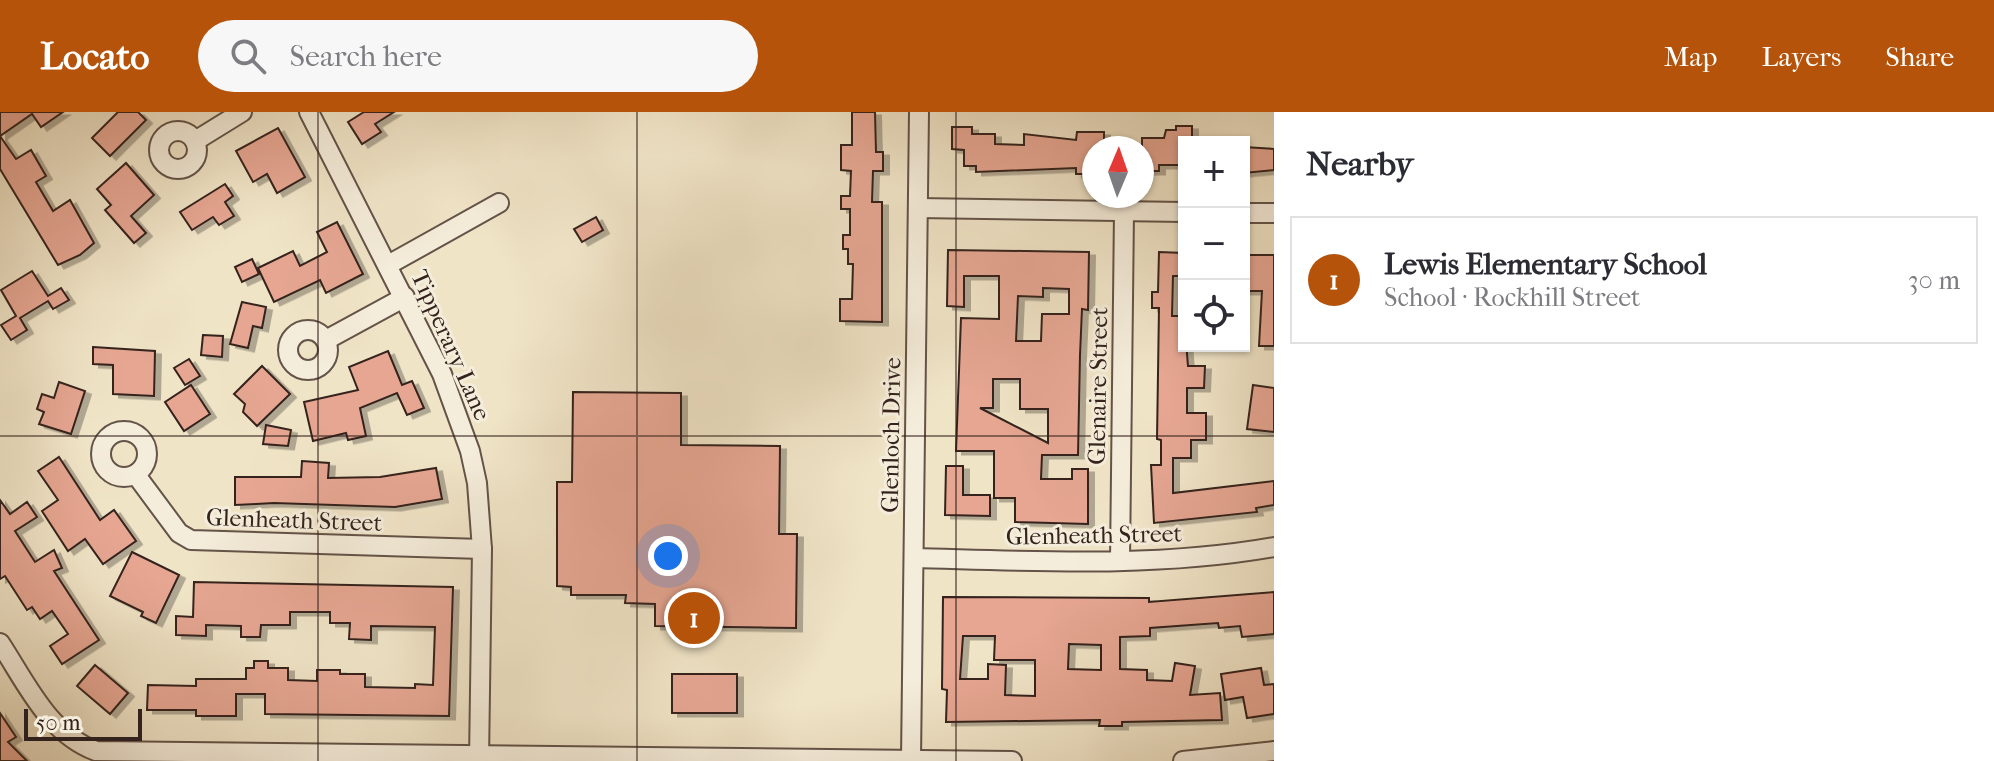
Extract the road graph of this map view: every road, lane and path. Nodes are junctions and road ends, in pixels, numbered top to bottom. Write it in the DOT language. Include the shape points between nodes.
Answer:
graph roads {
  1 [pos="242,112"];
  2 [pos="309,112"];
  3 [pos="919,112"];
  4 [pos="195,141"];
  5 [pos="499,203"];
  6 [pos="918,208"];
  7 [pos="1124,212"];
  8 [pos="1178,212"];
  9 [pos="1250,213"];
  10 [pos="1274,213"];
  11 [pos="388,265"];
  12 [pos="405,297"];
  13 [pos="326,340"];
  14 [pos="136,475"];
  15 [pos="1274,547"];
  16 [pos="482,549"];
  17 [pos="914,558"];
  18 [pos="1120,561"];
  19 [pos="0,643"];
  20 [pos="1274,751"];
  21 [pos="479,759"];
  22 [pos="911,759"];
  23 [pos="1012,761"];
  24 [pos="1183,761"];
  1 -- 4 [label="street"];
  2 -- 11 [label="street, Tipperary Lane"];
  3 -- 6 [label="street, Glenloch Drive"];
  5 -- 11 [label="street"];
  6 -- 7 [label="street"];
  6 -- 17 [label="street, Glenloch Drive"];
  7 -- 8 [label="street"];
  7 -- 18 [label="street, Glenaire Street"];
  9 -- 10 [label="street"];
  11 -- 12 [label="street, Tipperary Lane"];
  12 -- 13 [label="street"];
  12 -- 16 [label="street, Tipperary Lane" via="442,374 470,451"];
  14 -- 16 [label="street, Glenheath Street" via="179,533 191,540"];
  15 -- 18 [label="street, Glenheath Street"];
  16 -- 21 [label="street, Tipperary Lane"];
  17 -- 18 [label="street, Glenheath Street"];
  17 -- 22 [label="street, Glenloch Drive"];
  19 -- 21 [label="street" via="53,724 74,743 96,751"];
  20 -- 24 [label="street"];
  21 -- 22 [label="street"];
  22 -- 23 [label="street"];
}
